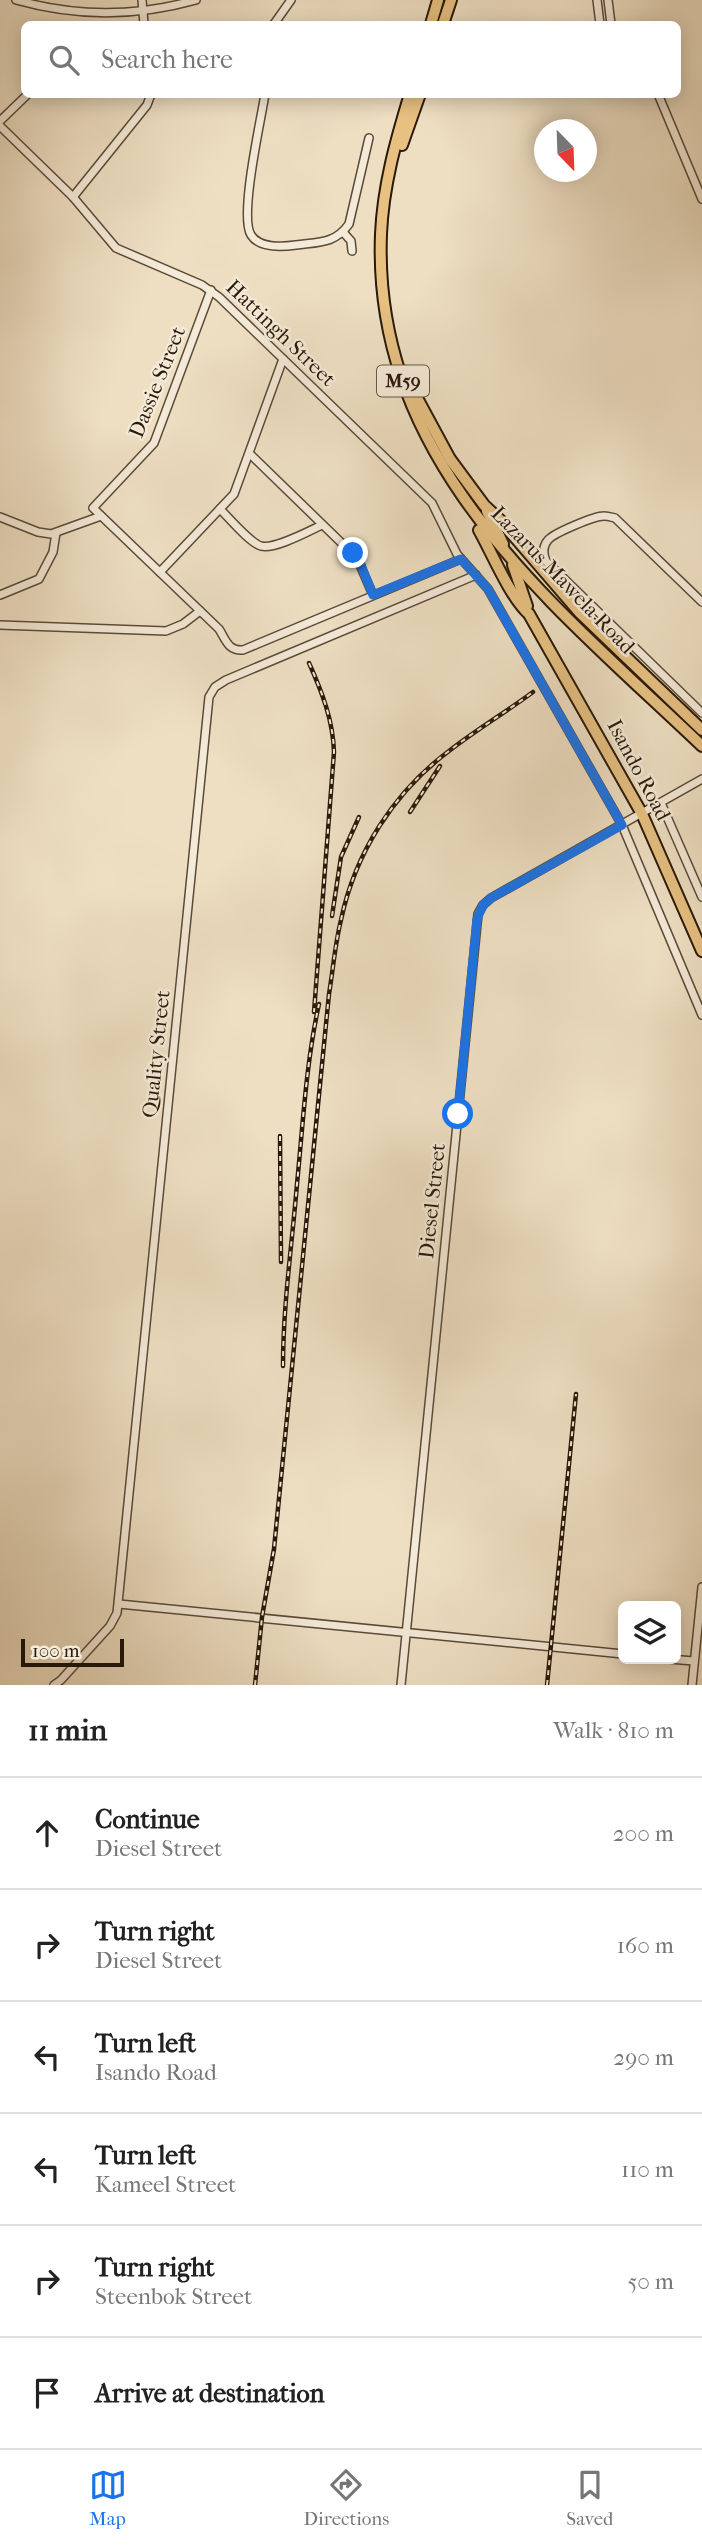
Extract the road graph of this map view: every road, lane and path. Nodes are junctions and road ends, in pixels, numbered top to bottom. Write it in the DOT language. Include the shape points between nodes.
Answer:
graph roads {
  1 [pos="16,0"];
  2 [pos="142,0"];
  3 [pos="196,0"];
  4 [pos="291,0"];
  5 [pos="438,0"];
  6 [pos="452,0"];
  7 [pos="597,0"];
  8 [pos="608,0"];
  9 [pos="143,11"];
  10 [pos="144,21"];
  11 [pos="276,21"];
  12 [pos="432,21"];
  13 [pos="444,21"];
  14 [pos="600,21"];
  15 [pos="611,21"];
  16 [pos="24,98"];
  17 [pos="150,98"];
  18 [pos="264,98"];
  19 [pos="409,98"];
  20 [pos="419,98"];
  21 [pos="659,98"];
  22 [pos="0,124"];
  23 [pos="369,138"];
  24 [pos="73,197"];
  25 [pos="702,199"];
  26 [pos="343,232"];
  27 [pos="352,251"];
  28 [pos="211,290"];
  29 [pos="283,359"];
  30 [pos="250,454"];
  31 [pos="463,499"];
  32 [pos="484,505"];
  33 [pos="220,509"];
  34 [pos="101,516"];
  35 [pos="1,520"];
  36 [pos="322,525"];
  37 [pos="56,533"];
  38 [pos="461,559"];
  39 [pos="511,560"];
  40 [pos="160,572"];
  41 [pos="476,575"];
  42 [pos="0,595"];
  43 [pos="373,595"];
  44 [pos="702,602"];
  45 [pos="200,611"];
  46 [pos="529,614"];
  47 [pos="0,625"];
  48 [pos="702,713"];
  49 [pos="702,730"];
  50 [pos="702,746"];
  51 [pos="702,779"];
  52 [pos="661,803"];
  53 [pos="642,814"];
  54 [pos="622,825"];
  55 [pos="702,897"];
  56 [pos="702,951"];
  57 [pos="702,1015"];
  58 [pos="702,1587"];
  59 [pos="702,1595"];
  60 [pos="118,1604"];
  61 [pos="406,1632"];
  62 [pos="618,1653"];
  63 [pos="681,1660"];
  64 [pos="694,1661"];
  65 [pos="54,1685"];
  66 [pos="401,1685"];
  67 [pos="692,1685"];
  1 -- 9 [label="street" via="94,13"];
  2 -- 9 [label="street"];
  3 -- 9 [label="street"];
  4 -- 11 [label="street"];
  5 -- 12 [label="main road"];
  6 -- 13 [label="main road"];
  7 -- 14 [label="street"];
  8 -- 15 [label="street"];
  9 -- 10 [label="street"];
  16 -- 22 [label="street"];
  17 -- 24 [label="street"];
  18 -- 26 [label="street" via="251,169 250,234 258,243 285,247 335,239"];
  19 -- 31 [label="main road, Lazarus Mawela Road / M59" via="385,191 381,262 386,313 394,353 415,412"];
  20 -- 32 [label="main road, Lazarus Mawela Road / M59" via="391,189 386,248 391,311 403,365 423,413"];
  21 -- 25 [label="street"];
  22 -- 24 [label="street, Hattingh Street"];
  23 -- 26 [label="street" via="349,224"];
  24 -- 28 [label="street, Hattingh Street" via="116,248"];
  26 -- 27 [label="street"];
  28 -- 29 [label="street, Hattingh Street"];
  28 -- 34 [label="street, Dassie Street" via="153,443 93,508"];
  29 -- 30 [label="street"];
  29 -- 38 [label="street, Hattingh Street" via="432,503"];
  30 -- 33 [label="street" via="234,494"];
  30 -- 36 [label="street"];
  31 -- 39 [label="main road, Lazarus Mawela Road / M59"];
  31 -- 46 [label="main road, Isando Road"];
  32 -- 39 [label="main road"];
  32 -- 49 [label="main road, Lazarus Mawela Road / M59" via="580,613"];
  33 -- 36 [label="street" via="261,546 276,545"];
  33 -- 40 [label="street"];
  34 -- 37 [label="street"];
  34 -- 40 [label="street"];
  35 -- 37 [label="street"];
  36 -- 43 [label="street" via="358,558"];
  37 -- 42 [label="street" via="53,552 39,579"];
  38 -- 41 [label="street, Hattingh Street"];
  38 -- 43 [label="street"];
  39 -- 46 [label="main road, Isando Road"];
  39 -- 50 [label="main road, Lazarus Mawela Road / M59"];
  40 -- 45 [label="street"];
  41 -- 54 [label="street, Isando Road"];
  41 -- 60 [label="street, Quality Street" via="226,680 209,697"];
  43 -- 45 [label="street" via="243,650 230,647"];
  44 -- 48 [label="street" via="610,517 554,536 543,549 545,561"];
  45 -- 47 [label="street" via="166,631"];
  46 -- 53 [label="main road, Isando Road"];
  51 -- 52 [label="street, Diesel Street"];
  52 -- 53 [label="street, Diesel Street"];
  52 -- 55 [label="street, Isando Road"];
  53 -- 54 [label="street, Diesel Street"];
  53 -- 56 [label="main road, Isando Road"];
  54 -- 57 [label="street, Isando Road"];
  54 -- 61 [label="street, Diesel Street" via="491,898 478,914"];
  58 -- 59 [label="street"];
  59 -- 64 [label="street"];
  60 -- 61 [label="street"];
  60 -- 65 [label="street, Quality Street" via="110,1626"];
  61 -- 62 [label="street"];
  61 -- 66 [label="street, Diesel Street"];
  63 -- 64 [label="street"];
  64 -- 67 [label="street"];
}
